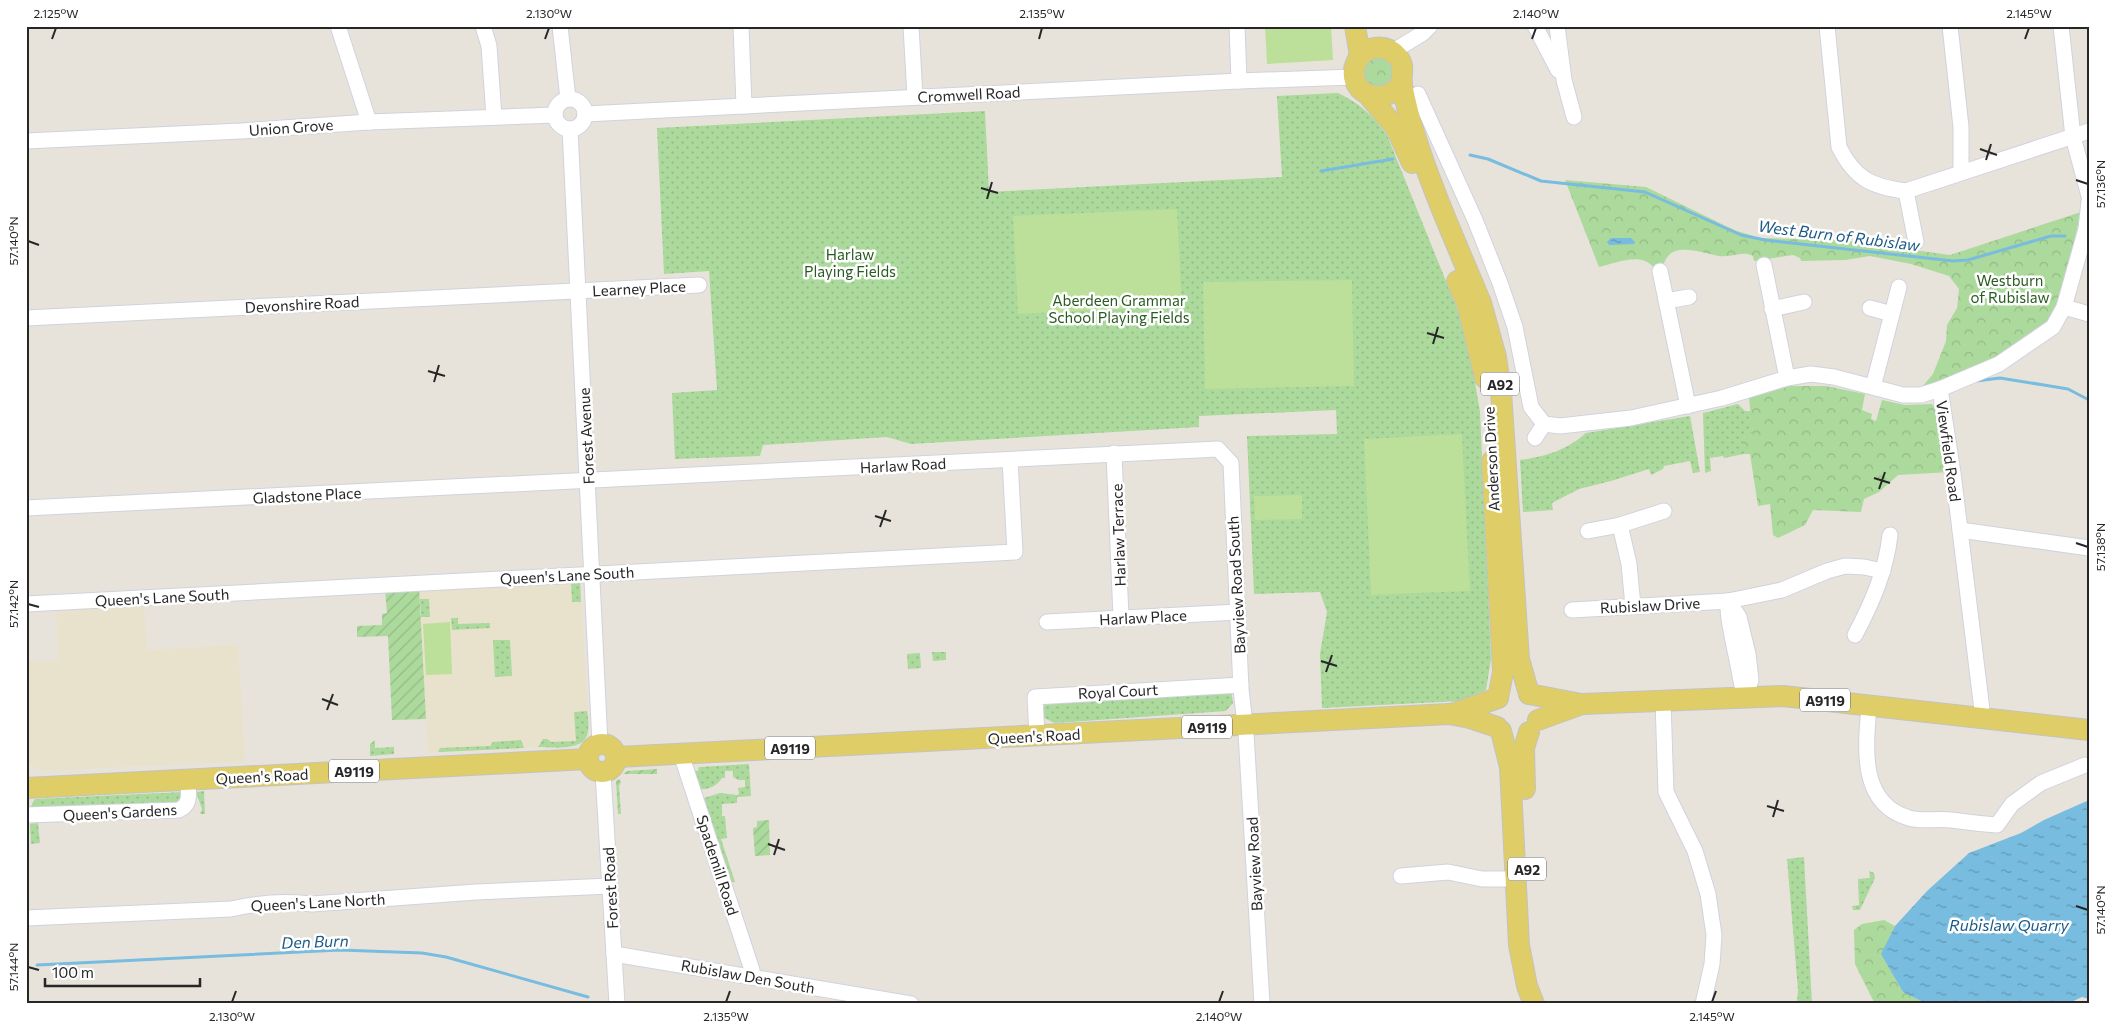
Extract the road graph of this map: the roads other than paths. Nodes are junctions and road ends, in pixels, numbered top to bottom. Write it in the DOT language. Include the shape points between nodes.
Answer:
graph roads {
  1 [pos="338,26"];
  2 [pos="483,26"];
  3 [pos="560,26"];
  4 [pos="741,26"];
  5 [pos="911,26"];
  6 [pos="1237,26"];
  7 [pos="1355,26"];
  8 [pos="1366,26"];
  9 [pos="1535,26"];
  10 [pos="1557,26"];
  11 [pos="1827,26"];
  12 [pos="1950,26"];
  13 [pos="2061,26"];
  14 [pos="1427,30"];
  15 [pos="1360,56"];
  16 [pos="1399,68"];
  17 [pos="1354,77"];
  18 [pos="1564,80"];
  19 [pos="1239,81"];
  20 [pos="1368,95"];
  21 [pos="915,97"];
  22 [pos="568,99"];
  23 [pos="744,106"];
  24 [pos="585,114"];
  25 [pos="555,115"];
  26 [pos="494,117"];
  27 [pos="1574,117"];
  28 [pos="369,122"];
  29 [pos="570,129"];
  30 [pos="2089,131"];
  31 [pos="2074,137"];
  32 [pos="26,141"];
  33 [pos="1446,156"];
  34 [pos="1427,167"];
  35 [pos="1961,172"];
  36 [pos="1906,191"];
  37 [pos="2089,196"];
  38 [pos="2089,201"];
  39 [pos="2087,229"];
  40 [pos="1916,242"];
  41 [pos="1764,265"];
  42 [pos="1660,271"];
  43 [pos="699,285"];
  44 [pos="1899,287"];
  45 [pos="578,290"];
  46 [pos="1689,297"];
  47 [pos="1666,301"];
  48 [pos="1804,302"];
  49 [pos="2064,307"];
  50 [pos="1870,308"];
  51 [pos="1772,309"];
  52 [pos="1892,314"];
  53 [pos="2089,314"];
  54 [pos="26,318"];
  55 [pos="1787,378"];
  56 [pos="1873,387"];
  57 [pos="1940,390"];
  58 [pos="1688,406"];
  59 [pos="1544,424"];
  60 [pos="1535,438"];
  61 [pos="1218,449"];
  62 [pos="1114,454"];
  63 [pos="1010,460"];
  64 [pos="588,480"];
  65 [pos="26,508"];
  66 [pos="1664,511"];
  67 [pos="1620,525"];
  68 [pos="1960,530"];
  69 [pos="1588,531"];
  70 [pos="1890,535"];
  71 [pos="2089,548"];
  72 [pos="1883,571"];
  73 [pos="593,573"];
  74 [pos="1728,601"];
  75 [pos="26,604"];
  76 [pos="1633,606"];
  77 [pos="1572,610"];
  78 [pos="1238,612"];
  79 [pos="1121,617"];
  80 [pos="1047,622"];
  81 [pos="1855,635"];
  82 [pos="1241,684"];
  83 [pos="1529,694"];
  84 [pos="1745,697"];
  85 [pos="1498,698"];
  86 [pos="1663,701"];
  87 [pos="1582,704"];
  88 [pos="1870,705"];
  89 [pos="1450,714"];
  90 [pos="1983,718"];
  91 [pos="1245,725"];
  92 [pos="1533,726"];
  93 [pos="1499,729"];
  94 [pos="2089,730"];
  95 [pos="1037,736"];
  96 [pos="594,751"];
  97 [pos="681,754"];
  98 [pos="617,757"];
  99 [pos="2085,765"];
  100 [pos="603,773"];
  101 [pos="188,780"];
  102 [pos="26,788"];
  103 [pos="26,816"];
  104 [pos="1401,876"];
  105 [pos="1515,879"];
  106 [pos="610,886"];
  107 [pos="26,918"];
  108 [pos="614,954"];
  109 [pos="752,977"];
  110 [pos="617,1004"];
  111 [pos="910,1004"];
  112 [pos="1262,1004"];
  113 [pos="1534,1004"];
  114 [pos="1548,1004"];
  115 [pos="1703,1004"];
  1 -- 28 [label="street"];
  2 -- 26 [label="street" via="489,46"];
  3 -- 22 [label="street"];
  4 -- 23 [label="street"];
  5 -- 21 [label="street"];
  6 -- 19 [label="street"];
  7 -- 15 [label="main road"];
  8 -- 16 [label="main road, A92"];
  9 -- 18 [label="street"];
  10 -- 18 [label="street"];
  11 -- 36 [label="street" via="1839,147 1859,177 1884,189"];
  12 -- 35 [label="street" via="1961,127"];
  13 -- 31 [label="street"];
  14 -- 16 [label="street"];
  15 -- 16 [label="main road" via="1368,50"];
  15 -- 17 [label="main road"];
  16 -- 20 [label="main road" via="1397,89 1383,97"];
  16 -- 33 [label="street"];
  16 -- 34 [label="main road, Anderson Drive / A92" via="1413,129"];
  17 -- 19 [label="street, Cromwell Road"];
  17 -- 20 [label="main road, A92"];
  18 -- 27 [label="street"];
  19 -- 21 [label="street, Cromwell Road"];
  20 -- 85 [label="main road, Anderson Drive / A92" via="1396,128 1407,151 1467,304 1483,362 1490,418 1502,655"];
  21 -- 23 [label="street, Cromwell Road"];
  22 -- 24 [label="street" via="581,105"];
  22 -- 25 [label="street" via="557,106"];
  23 -- 24 [label="street, Cromwell Road"];
  24 -- 29 [label="street" via="582,122"];
  25 -- 26 [label="street, Union Grove"];
  25 -- 29 [label="street" via="558,123"];
  26 -- 28 [label="street, Union Grove"];
  28 -- 32 [label="street, Union Grove"];
  29 -- 45 [label="street, Forest Avenue"];
  30 -- 31 [label="street"];
  31 -- 35 [label="street"];
  31 -- 37 [label="street"];
  33 -- 34 [label="street"];
  33 -- 59 [label="street" via="1500,283 1515,327 1531,407"];
  34 -- 83 [label="main road, Anderson Drive / A92" via="1481,303 1496,357 1519,660"];
  35 -- 36 [label="street"];
  36 -- 40 [label="street"];
  38 -- 39 [label="street, Viewfield Road"];
  39 -- 49 [label="street, Viewfield Road"];
  41 -- 51 [label="street"];
  42 -- 47 [label="street"];
  43 -- 45 [label="street, Learney Place"];
  44 -- 52 [label="street"];
  45 -- 54 [label="street, Devonshire Road"];
  45 -- 64 [label="street, Forest Avenue"];
  46 -- 47 [label="street"];
  47 -- 58 [label="street"];
  48 -- 51 [label="street"];
  49 -- 53 [label="street"];
  49 -- 57 [label="street, Viewfield Road" via="2053,327 1999,364"];
  50 -- 52 [label="street"];
  51 -- 55 [label="street"];
  52 -- 56 [label="street"];
  55 -- 56 [label="street" via="1811,374"];
  55 -- 58 [label="street"];
  56 -- 57 [label="street" via="1912,396"];
  57 -- 68 [label="street, Viewfield Road"];
  58 -- 59 [label="street" via="1592,424"];
  59 -- 60 [label="street"];
  61 -- 62 [label="street, Harlaw Road"];
  61 -- 78 [label="street, Bayview Road South" via="1231,463"];
  62 -- 63 [label="street, Harlaw Road"];
  62 -- 79 [label="street, Harlaw Terrace"];
  63 -- 64 [label="street, Harlaw Road"];
  63 -- 73 [label="street, Queen's Lane South" via="1015,552"];
  64 -- 65 [label="street, Gladstone Place"];
  64 -- 73 [label="street, Forest Avenue"];
  66 -- 67 [label="street"];
  67 -- 69 [label="street"];
  67 -- 76 [label="street" via="1629,564"];
  68 -- 71 [label="street"];
  68 -- 90 [label="street, Viewfield Road"];
  70 -- 72 [label="street"];
  72 -- 74 [label="street, Rubislaw Drive" via="1845,566 1782,590"];
  72 -- 81 [label="street"];
  73 -- 75 [label="street, Queen's Lane South"];
  73 -- 96 [label="street, Forest Avenue"];
  74 -- 76 [label="street, Rubislaw Drive"];
  74 -- 84 [label="street" via="1739,617 1748,654 1751,680"];
  76 -- 77 [label="street, Rubislaw Drive"];
  78 -- 79 [label="street, Harlaw Place"];
  78 -- 82 [label="street, Bayview Road South"];
  79 -- 80 [label="street, Harlaw Place"];
  82 -- 91 [label="street, Bayview Road South"];
  82 -- 95 [label="street, Royal Court" via="1034,696"];
  83 -- 85 [label="main road" via="1516,690"];
  83 -- 87 [label="main road, A9119"];
  83 -- 92 [label="main road, A92" via="1538,706"];
  84 -- 86 [label="main road, A9119"];
  84 -- 88 [label="main road, A9119" via="1806,698"];
  85 -- 89 [label="main road, Queen's Road / A9119"];
  85 -- 93 [label="main road, A92" via="1493,716"];
  86 -- 87 [label="main road, A9119"];
  86 -- 115 [label="street" via="1666,792 1695,851 1708,894 1714,935 1712,964"];
  87 -- 92 [label="main road, A9119"];
  88 -- 90 [label="main road, A9119"];
  88 -- 99 [label="street" via="1868,764 1871,782 1880,799 1894,813 1910,819 1997,824 2012,804 2041,783"];
  89 -- 91 [label="main road, Queen's Road / A9119"];
  89 -- 93 [label="main road, Queen's Road / A9119"];
  90 -- 94 [label="main road, A9119"];
  91 -- 95 [label="main road, Queen's Road / A9119"];
  91 -- 112 [label="street, Bayview Road"];
  92 -- 93 [label="main road" via="1515,736"];
  92 -- 114 [label="main road, A92" via="1525,740 1526,845 1532,945 1539,981"];
  93 -- 105 [label="main road, A92" via="1510,767"];
  95 -- 97 [label="main road, Queen's Road / A9119"];
  96 -- 98 [label="main road" via="611,747"];
  96 -- 100 [label="main road" via="594,770"];
  96 -- 101 [label="main road, Queen's Road / A9119"];
  97 -- 98 [label="main road, Queen's Road / A9119"];
  97 -- 109 [label="street, Spademill Road"];
  98 -- 100 [label="main road" via="613,768"];
  100 -- 106 [label="street, Forest Road"];
  101 -- 102 [label="main road, Queen's Road / A9119"];
  101 -- 103 [label="street, Queen's Gardens" via="189,801 179,810"];
  104 -- 105 [label="street" via="1448,872 1482,879"];
  105 -- 113 [label="main road, A92" via="1521,960"];
  106 -- 107 [label="street, Queen's Lane North"];
  106 -- 108 [label="street, Forest Road"];
  108 -- 109 [label="street, Rubislaw Den South"];
  108 -- 110 [label="street, Forest Road"];
  109 -- 111 [label="street, Rubislaw Den South"];
}
